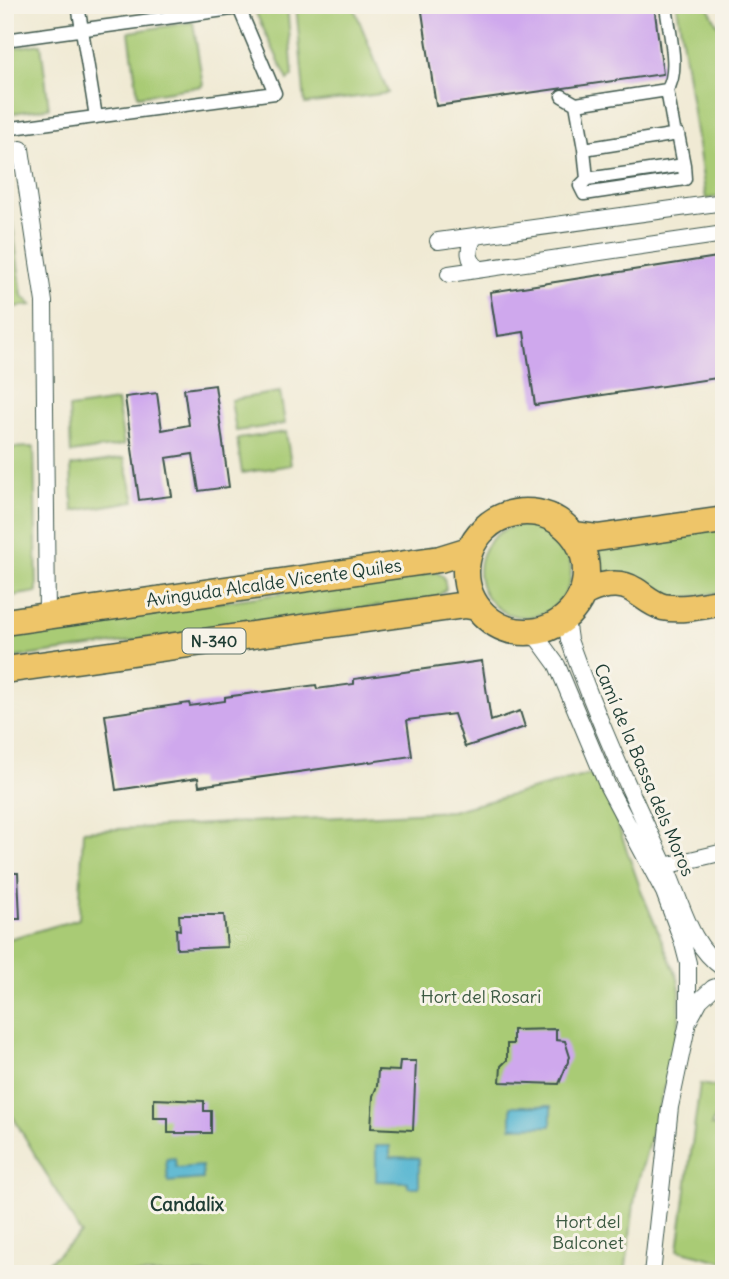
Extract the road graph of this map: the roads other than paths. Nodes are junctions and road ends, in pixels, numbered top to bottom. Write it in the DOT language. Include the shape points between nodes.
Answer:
graph roads {
  1 [pos="78,5"];
  2 [pos="666,5"];
  3 [pos="238,6"];
  4 [pos="82,30"];
  5 [pos="5,40"];
  6 [pos="667,90"];
  7 [pos="562,96"];
  8 [pos="576,104"];
  9 [pos="96,117"];
  10 [pos="5,129"];
  11 [pos="675,135"];
  12 [pos="21,149"];
  13 [pos="584,149"];
  14 [pos="724,202"];
  15 [pos="724,234"];
  16 [pos="475,236"];
  17 [pos="438,241"];
  18 [pos="480,269"];
  19 [pos="449,274"];
  20 [pos="724,520"];
  21 [pos="574,536"];
  22 [pos="469,550"];
  23 [pos="724,602"];
  24 [pos="575,604"];
  25 [pos="477,607"];
  26 [pos="47,616"];
  27 [pos="5,622"];
  28 [pos="524,632"];
  29 [pos="5,670"];
  30 [pos="724,852"];
  31 [pos="665,866"];
  32 [pos="724,970"];
  33 [pos="724,984"];
  34 [pos="688,1022"];
  35 [pos="652,1274"];
  1 -- 4 [label="street"];
  2 -- 6 [label="street" via="674,66 673,82"];
  3 -- 4 [label="street"];
  3 -- 9 [label="street" via="275,93"];
  4 -- 5 [label="street"];
  4 -- 9 [label="street"];
  6 -- 8 [label="street"];
  6 -- 11 [label="street"];
  7 -- 8 [label="street"];
  8 -- 13 [label="street"];
  9 -- 10 [label="street"];
  11 -- 13 [label="street"];
  11 -- 13 [label="street" via="684,165 587,179"];
  12 -- 26 [label="street" via="44,302"];
  14 -- 16 [label="street"];
  15 -- 18 [label="street"];
  16 -- 17 [label="street"];
  16 -- 18 [label="street" via="469,256"];
  18 -- 19 [label="street"];
  20 -- 21 [label="highway" via="597,538"];
  21 -- 22 [label="highway" via="549,516 517,512 488,524"];
  21 -- 24 [label="highway" via="586,563 586,579"];
  22 -- 25 [label="highway" via="466,580"];
  22 -- 26 [label="highway, Avinguda Alcalde Vicente Quiles" via="440,559"];
  23 -- 24 [label="highway" via="664,607 632,588 610,584 593,587"];
  24 -- 28 [label="highway" via="548,628"];
  24 -- 31 [label="street, Camí de la Bassa dels Moros" via="567,626 576,662"];
  25 -- 28 [label="highway" via="506,629"];
  25 -- 29 [label="highway, N-340"];
  26 -- 27 [label="highway"];
  28 -- 34 [label="street, Camí de la Bassa dels Moros" via="538,639 557,665 608,787 664,892 688,963"];
  30 -- 31 [label="street"];
  31 -- 32 [label="street, Camí de la Bassa dels Moros" via="695,939"];
  33 -- 34 [label="street, Camí de la Bassa dels Moros" via="700,1000"];
  34 -- 35 [label="street, Camí de la Bassa dels Moros" via="670,1107"];
}
